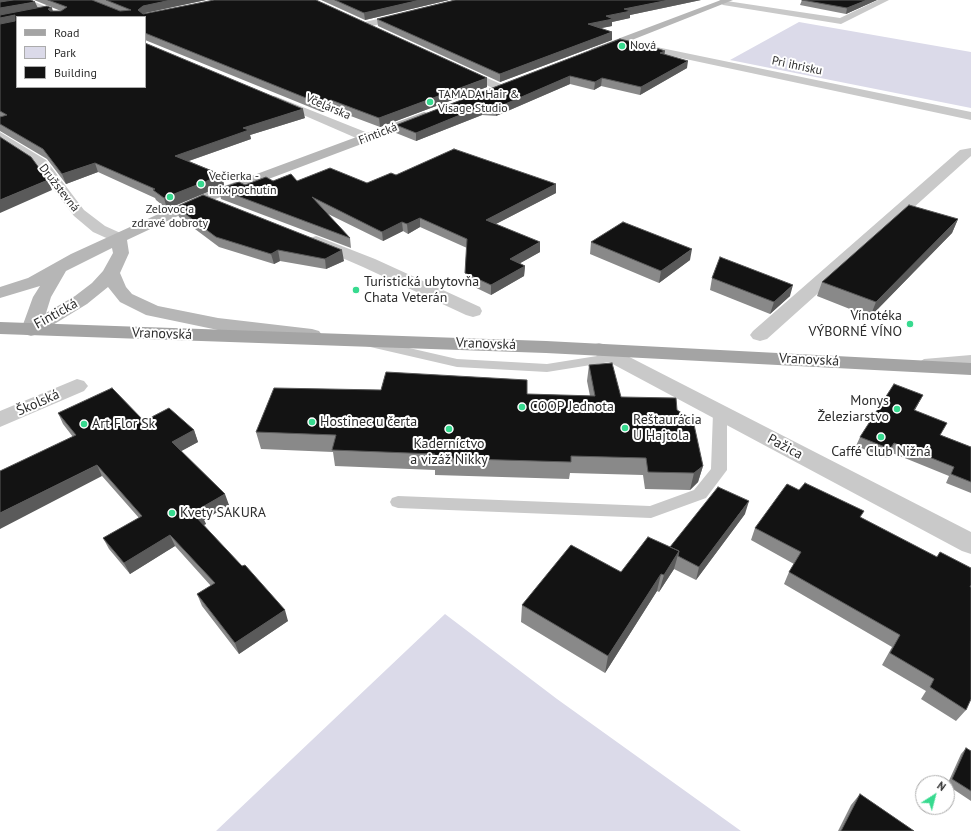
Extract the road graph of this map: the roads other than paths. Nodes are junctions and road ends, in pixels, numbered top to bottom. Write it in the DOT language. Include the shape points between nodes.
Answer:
graph roads {
  1 [pos="465,0"];
  2 [pos="885,0"];
  3 [pos="726,1"];
  4 [pos="0,6"];
  5 [pos="0,18"];
  6 [pos="378,32"];
  7 [pos="618,42"];
  8 [pos="585,54"];
  9 [pos="450,64"];
  10 [pos="513,81"];
  11 [pos="499,87"];
  12 [pos="484,92"];
  13 [pos="262,93"];
  14 [pos="434,112"];
  15 [pos="971,116"];
  16 [pos="0,136"];
  17 [pos="368,138"];
  18 [pos="971,152"];
  19 [pos="205,198"];
  20 [pos="226,206"];
  21 [pos="302,236"];
  22 [pos="119,238"];
  23 [pos="58,270"];
  24 [pos="111,273"];
  25 [pos="0,293"];
  26 [pos="473,311"];
  27 [pos="0,328"];
  28 [pos="31,330"];
  29 [pos="760,335"];
  30 [pos="344,339"];
  31 [pos="606,353"];
  32 [pos="971,359"];
  33 [pos="905,365"];
  34 [pos="971,369"];
  35 [pos="77,386"];
  36 [pos="720,412"];
  37 [pos="0,420"];
  38 [pos="398,502"];
  39 [pos="971,544"];
  1 -- 6 [label="street" via="360,24"];
  2 -- 3 [label="street" via="841,21"];
  3 -- 7 [label="street"];
  4 -- 5 [label="lane" via="28,1 52,10"];
  7 -- 8 [label="street"];
  7 -- 15 [label="street, Pri ihrisku"];
  9 -- 11 [label="street"];
  10 -- 11 [label="street"];
  11 -- 12 [label="street"];
  13 -- 17 [label="street, Včelárska"];
  14 -- 17 [label="street, Fintická"];
  16 -- 22 [label="street, Družstevná" via="41,163 79,213 99,230"];
  17 -- 19 [label="street, Fintická"];
  18 -- 29 [label="street" via="965,153"];
  19 -- 20 [label="street"];
  19 -- 22 [label="street, Fintická"];
  21 -- 26 [label="street" via="369,263"];
  22 -- 23 [label="street, Fintická"];
  22 -- 24 [label="street, Fintická" via="121,253"];
  23 -- 25 [label="street, Fintická" via="34,282"];
  23 -- 28 [label="street, Fintická" via="42,297"];
  24 -- 28 [label="street, Fintická" via="98,288"];
  24 -- 30 [label="street" via="118,289 126,298 153,311 218,324"];
  27 -- 28 [label="main road, Vranovská"];
  28 -- 30 [label="main road, Vranovská"];
  30 -- 31 [label="main road, Vranovská"];
  31 -- 33 [label="main road, Vranovská" via="647,352"];
  31 -- 36 [label="street, Pažica"];
  32 -- 33 [label="lane"];
  33 -- 34 [label="main road, Vranovská"];
  35 -- 37 [label="street, Školská"];
  36 -- 38 [label="lane" via="719,470 700,494 651,512"];
  36 -- 39 [label="street, Pažica"];
}
